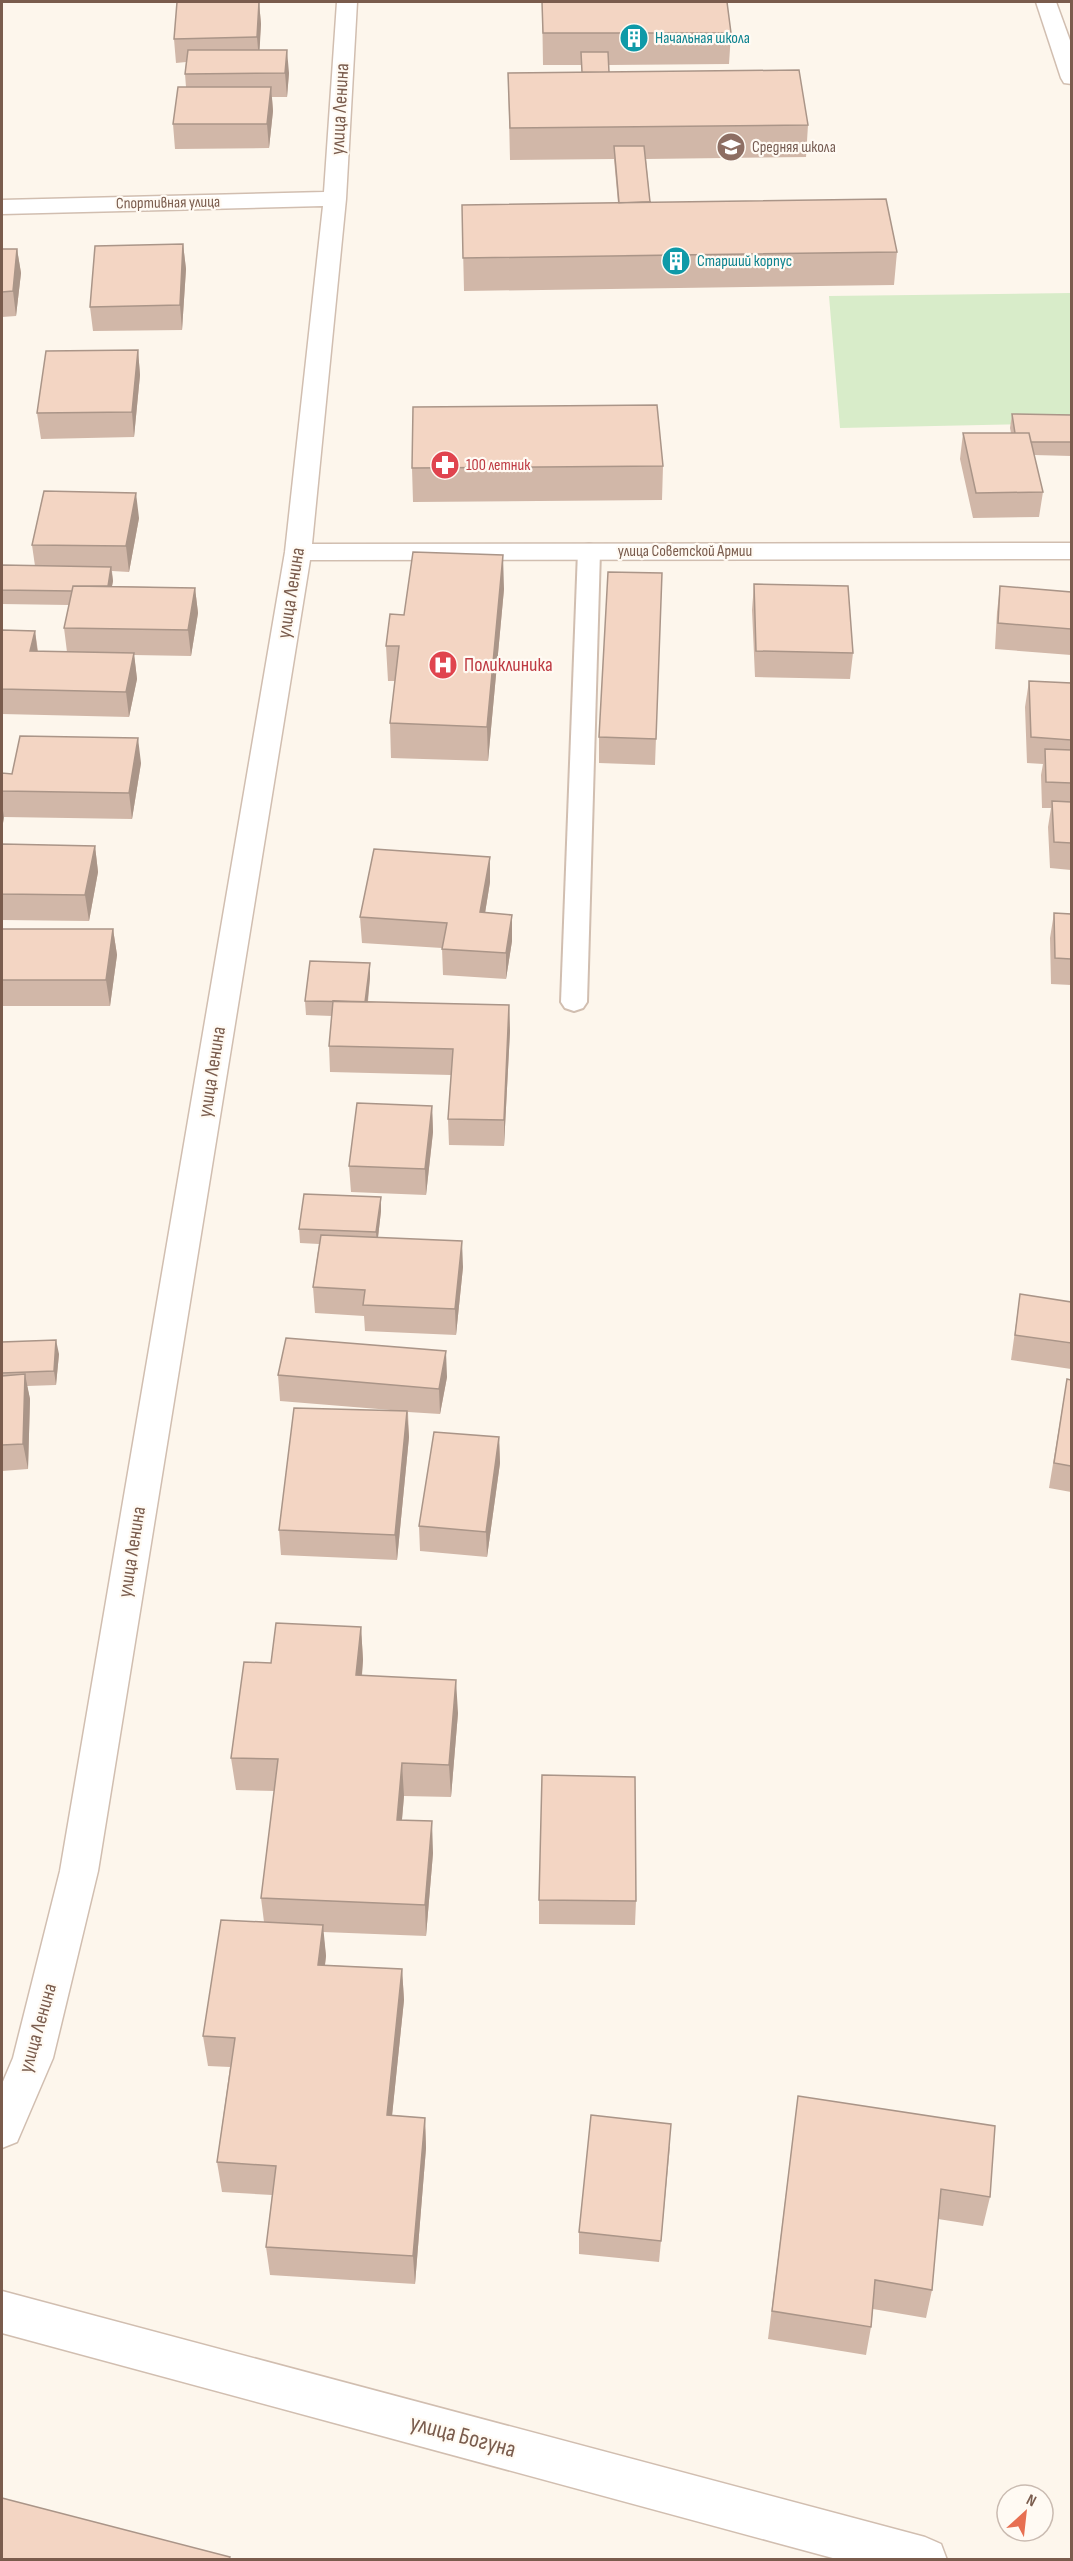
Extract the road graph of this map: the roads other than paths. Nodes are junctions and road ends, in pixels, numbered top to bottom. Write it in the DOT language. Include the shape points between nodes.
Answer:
graph roads {
  1 [pos="347,2"];
  2 [pos="1046,2"];
  3 [pos="1071,78"];
  4 [pos="335,199"];
  5 [pos="2,207"];
  6 [pos="589,551"];
  7 [pos="1071,551"];
  8 [pos="298,552"];
  9 [pos="574,1002"];
  10 [pos="2,2129"];
  11 [pos="2,2312"];
  12 [pos="925,2559"];
  1 -- 4 [label="street, улица Ленина"];
  2 -- 3 [label="street"];
  4 -- 5 [label="street, Спортивная улица"];
  4 -- 8 [label="street, улица Ленина"];
  6 -- 7 [label="street, улица Советской Армии"];
  6 -- 8 [label="street, улица Советской Армии"];
  6 -- 9 [label="lane"];
  8 -- 10 [label="street, улица Ленина" via="79,1871 33,2058"];
  11 -- 12 [label="street, улица Богуна"];
}
